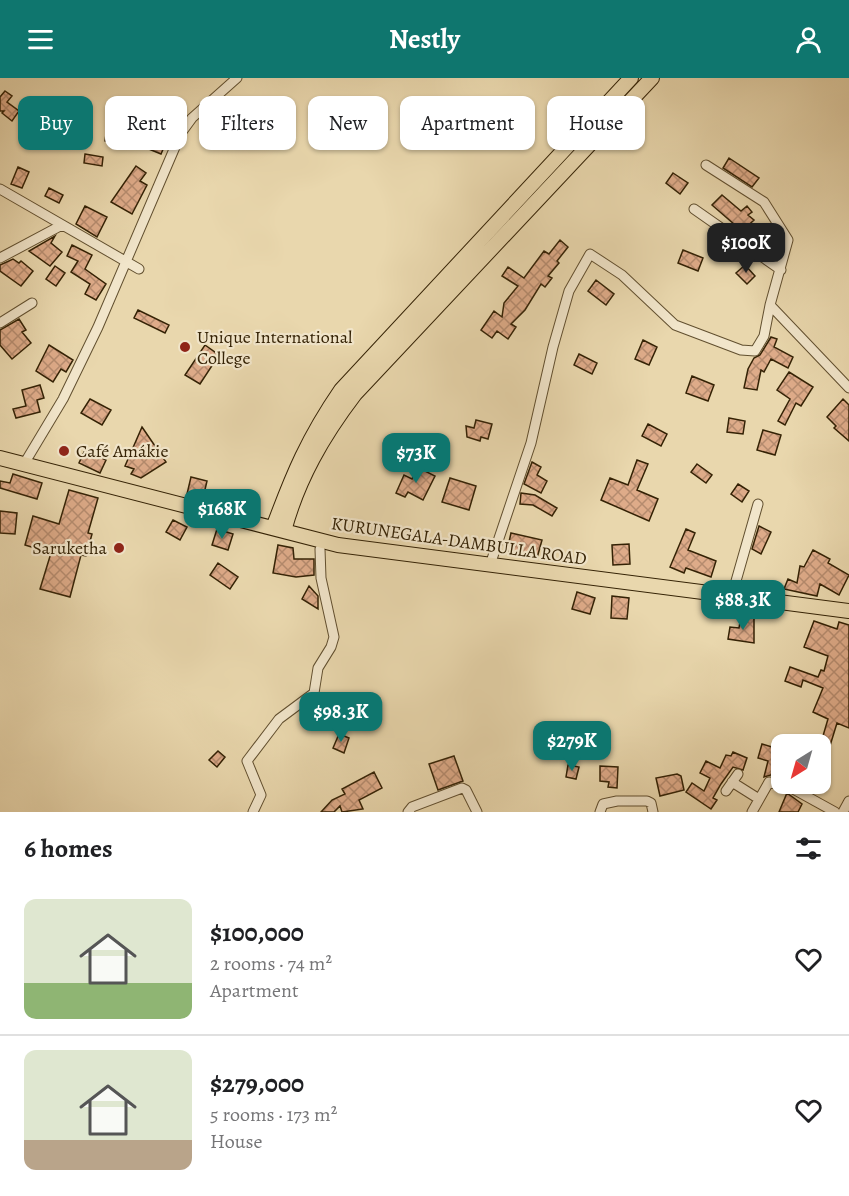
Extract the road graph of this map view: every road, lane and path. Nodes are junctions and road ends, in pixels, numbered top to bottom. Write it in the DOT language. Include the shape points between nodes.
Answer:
graph roads {
  1 [pos="237,78"];
  2 [pos="631,78"];
  3 [pos="652,78"];
  4 [pos="706,165"];
  5 [pos="0,189"];
  6 [pos="694,209"];
  7 [pos="62,225"];
  8 [pos="0,258"];
  9 [pos="127,262"];
  10 [pos="139,269"];
  11 [pos="781,270"];
  12 [pos="32,303"];
  13 [pos="770,305"];
  14 [pos="0,323"];
  15 [pos="849,388"];
  16 [pos="0,458"];
  17 [pos="24,464"];
  18 [pos="758,504"];
  19 [pos="279,530"];
  20 [pos="320,549"];
  21 [pos="490,565"];
  22 [pos="732,595"];
  23 [pos="849,611"];
  24 [pos="732,782"];
  25 [pos="759,800"];
  26 [pos="849,801"];
  27 [pos="253,812"];
  28 [pos="408,812"];
  29 [pos="477,812"];
  30 [pos="600,812"];
  31 [pos="652,812"];
  32 [pos="752,812"];
  33 [pos="835,812"];
  34 [pos="843,812"];
  1 -- 9 [label="street" via="192,118 181,134"];
  2 -- 19 [label="highway" via="341,390 296,464"];
  3 -- 19 [label="highway" via="355,394 324,435"];
  4 -- 11 [label="street" via="764,202 788,240"];
  5 -- 7 [label="street"];
  6 -- 11 [label="street"];
  7 -- 8 [label="street"];
  7 -- 9 [label="street"];
  9 -- 10 [label="street"];
  9 -- 17 [label="street" via="63,399"];
  11 -- 13 [label="street"];
  12 -- 14 [label="street"];
  13 -- 15 [label="street"];
  13 -- 21 [label="street" via="764,336 755,351 741,350 675,325 622,275 590,254 569,291 531,443"];
  16 -- 17 [label="highway, KURUNEGALA-DAMBULLA ROAD"];
  17 -- 19 [label="highway, KURUNEGALA-DAMBULLA ROAD"];
  18 -- 22 [label="street"];
  19 -- 21 [label="highway, KURUNEGALA-DAMBULLA ROAD" via="338,545"];
  20 -- 27 [label="street" via="321,578 334,637 318,668 314,693 279,719 247,761 261,795"];
  21 -- 22 [label="highway, KURUNEGALA-DAMBULLA ROAD"];
  22 -- 23 [label="highway, KURUNEGALA-DAMBULLA ROAD"];
  24 -- 25 [label="street"];
  25 -- 32 [label="street"];
  25 -- 33 [label="street" via="770,782 786,785"];
  26 -- 34 [label="street"];
  28 -- 29 [label="street" via="462,788"];
  30 -- 31 [label="street" via="603,804 647,801"];
}
